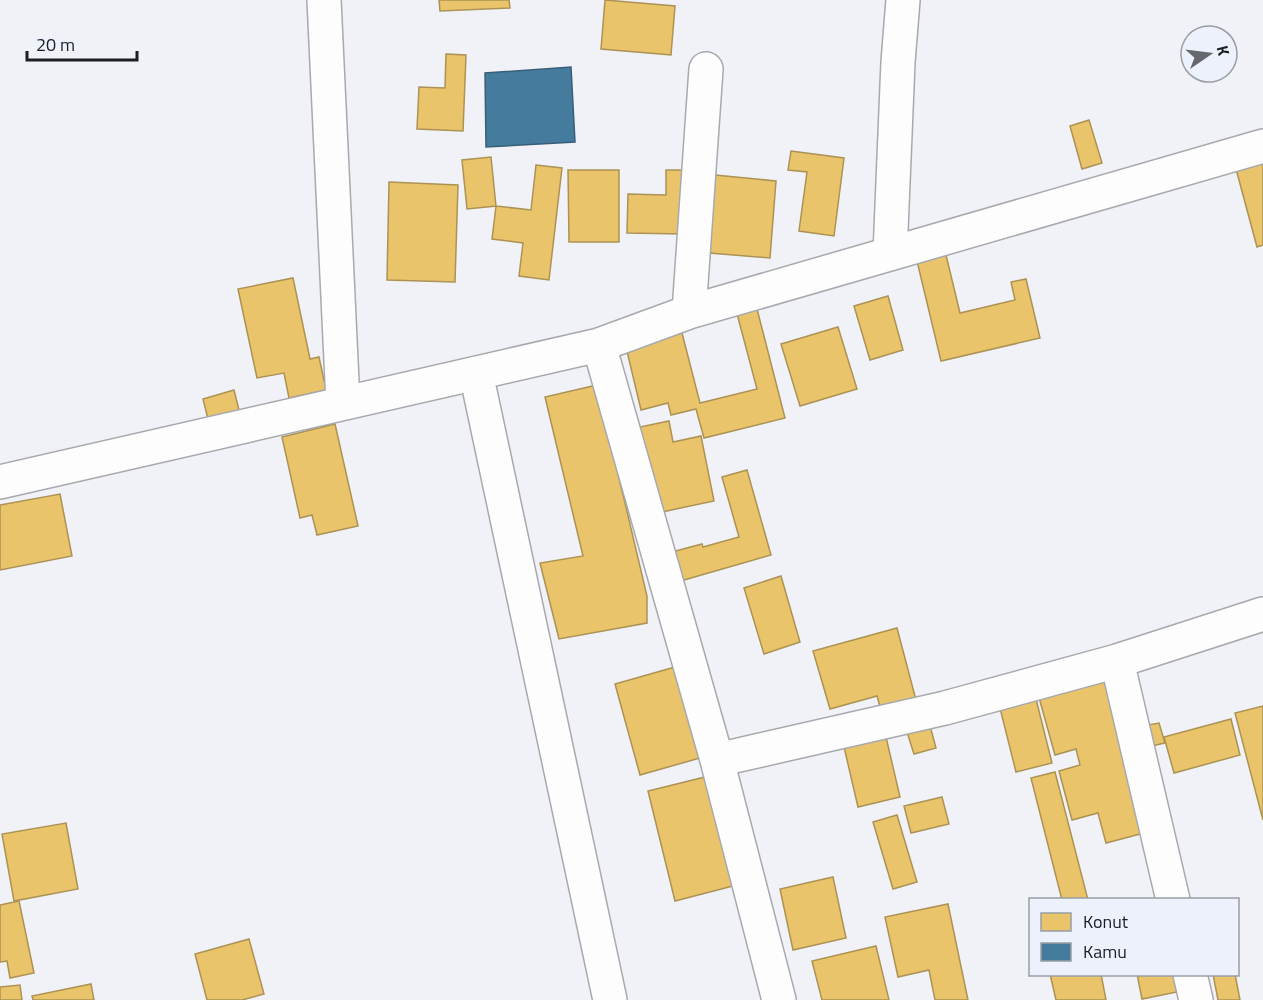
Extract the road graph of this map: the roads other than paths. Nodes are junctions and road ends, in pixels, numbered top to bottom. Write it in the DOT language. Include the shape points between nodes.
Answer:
graph roads {
  1 [pos="324,0"];
  2 [pos="903,0"];
  3 [pos="706,69"];
  4 [pos="1263,146"];
  5 [pos="890,254"];
  6 [pos="689,312"];
  7 [pos="599,345"];
  8 [pos="476,373"];
  9 [pos="343,403"];
  10 [pos="0,482"];
  11 [pos="1263,614"];
  12 [pos="1117,661"];
  13 [pos="717,760"];
  14 [pos="1173,898"];
  15 [pos="1190,976"];
  16 [pos="610,1000"];
  17 [pos="779,1000"];
  18 [pos="1196,1000"];
  1 -- 9 [label="street"];
  2 -- 5 [label="street"];
  3 -- 6 [label="street"];
  4 -- 5 [label="street"];
  5 -- 6 [label="street"];
  6 -- 7 [label="street"];
  7 -- 8 [label="street"];
  7 -- 13 [label="street"];
  8 -- 9 [label="street"];
  8 -- 16 [label="street"];
  9 -- 10 [label="street"];
  11 -- 12 [label="street"];
  12 -- 13 [label="street" via="945,708"];
  12 -- 14 [label="street"];
  13 -- 17 [label="street"];
  15 -- 18 [label="street"];
}
